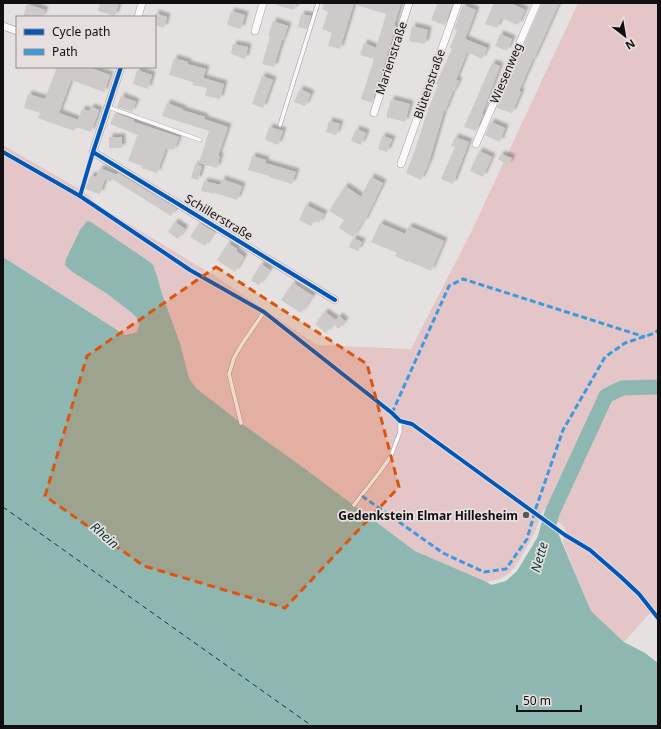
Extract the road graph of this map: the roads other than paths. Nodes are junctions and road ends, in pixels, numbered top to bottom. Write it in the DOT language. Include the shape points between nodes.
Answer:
graph roads {
  1 [pos="142,3"];
  2 [pos="263,3"];
  3 [pos="318,3"];
  4 [pos="409,3"];
  5 [pos="458,3"];
  6 [pos="537,3"];
  7 [pos="138,16"];
  8 [pos="3,26"];
  9 [pos="16,31"];
  10 [pos="255,31"];
  11 [pos="121,68"];
  12 [pos="108,107"];
  13 [pos="374,113"];
  14 [pos="280,125"];
  15 [pos="200,140"];
  16 [pos="476,144"];
  17 [pos="93,152"];
  18 [pos="401,164"];
  19 [pos="335,300"];
  20 [pos="264,312"];
  21 [pos="241,423"];
  22 [pos="354,505"];
  1 -- 7 [label="street"];
  2 -- 10 [label="street"];
  3 -- 14 [label="lane"];
  4 -- 13 [label="street, Marienstraße"];
  5 -- 18 [label="street, Blütenstraße"];
  6 -- 16 [label="street, Wiesenweg"];
  8 -- 9 [label="street"];
  11 -- 12 [label="street"];
  12 -- 15 [label="lane"];
  12 -- 17 [label="street"];
  17 -- 19 [label="street, Schillerstraße"];
  17 -- 20 [label="lane" via="80,196 190,270"];
  20 -- 21 [label="lane" via="234,358 229,374"];
  20 -- 22 [label="lane" via="400,422 400,432 390,456"];
}
